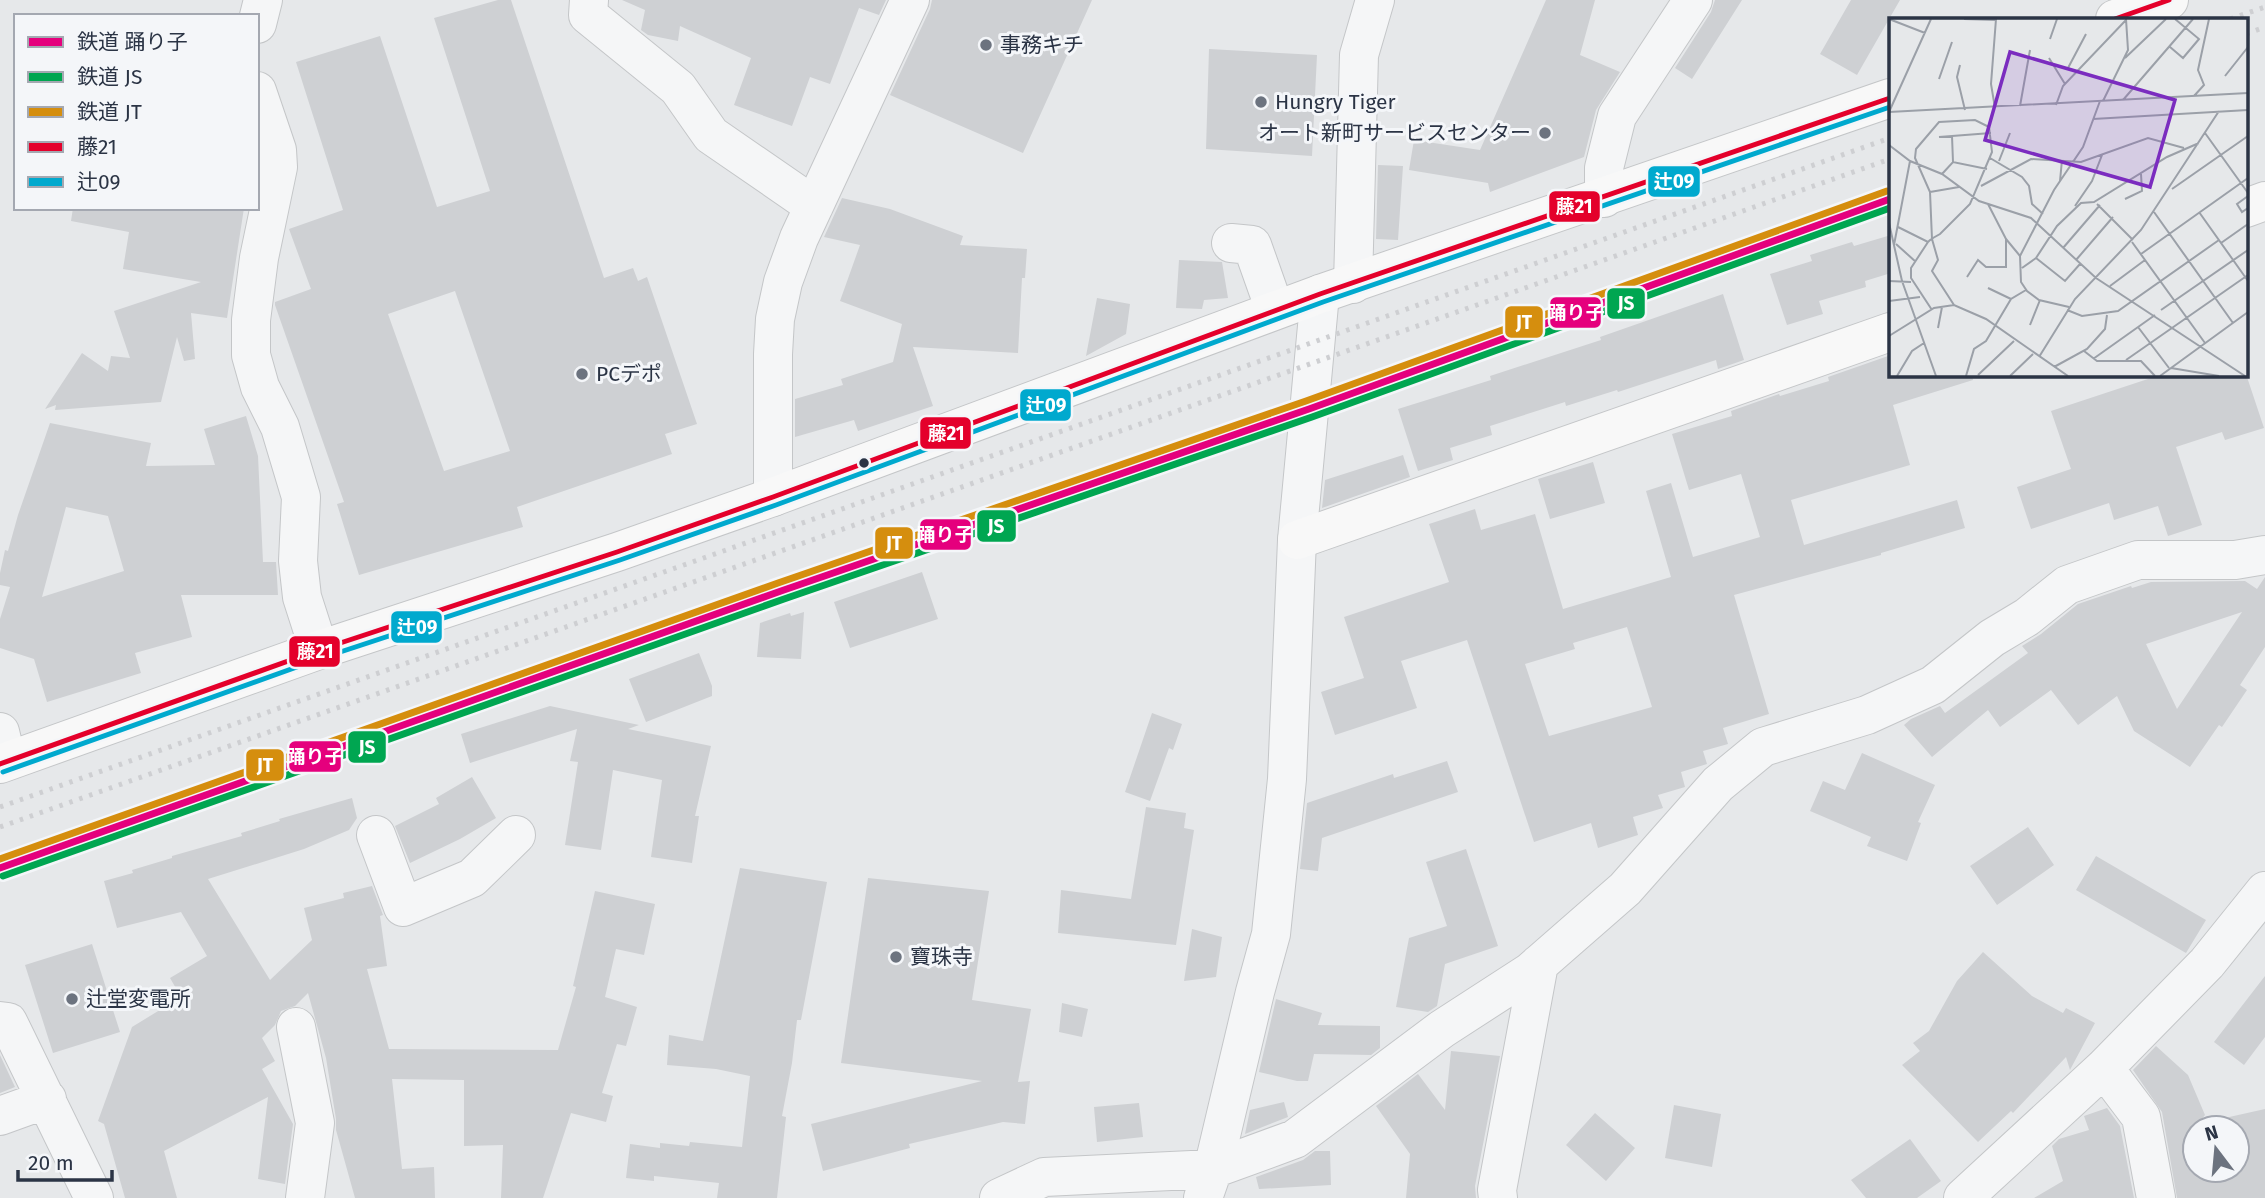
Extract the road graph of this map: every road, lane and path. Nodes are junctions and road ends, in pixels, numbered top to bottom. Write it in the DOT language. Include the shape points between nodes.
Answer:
graph roads {
  1 [pos="589,0"];
  2 [pos="909,0"];
  3 [pos="1375,0"];
  4 [pos="1693,0"];
  5 [pos="2169,0"];
  6 [pos="2118,18"];
  7 [pos="259,97"];
  8 [pos="1889,99"];
  9 [pos="1604,198"];
  10 [pos="2265,201"];
  11 [pos="814,206"];
  12 [pos="2248,207"];
  13 [pos="1231,243"];
  14 [pos="1336,289"];
  15 [pos="1275,310"];
  16 [pos="1889,333"];
  17 [pos="773,497"];
  18 [pos="1297,540"];
  19 [pos="2265,555"];
  20 [pos="319,650"];
  21 [pos="2,752"];
  22 [pos="376,835"];
  23 [pos="516,835"];
  24 [pos="2265,891"];
  25 [pos="1539,964"];
  26 [pos="0,1021"];
  27 [pos="296,1027"];
  28 [pos="2104,1068"];
  29 [pos="47,1099"];
  30 [pos="0,1116"];
  31 [pos="1208,1184"];
  32 [pos="1045,1188"];
  33 [pos="94,1198"];
  34 [pos="305,1198"];
  35 [pos="999,1198"];
  36 [pos="1498,1198"];
  37 [pos="1963,1198"];
  38 [pos="2156,1198"];
  1 -- 11 [label="street" via="588,15 678,88 711,135"];
  2 -- 11 [label="street"];
  3 -- 14 [label="street" via="1359,55"];
  4 -- 9 [label="street" via="1617,116 1604,168"];
  5 -- 6 [label="street"];
  7 -- 20 [label="street" via="278,167 259,258 251,355 301,497 298,561 302,597"];
  8 -- 9 [label="street"];
  9 -- 14 [label="street"];
  10 -- 12 [label="street"];
  11 -- 17 [label="street" via="783,282 775,319"];
  13 -- 15 [label="street" via="1252,245"];
  14 -- 15 [label="street"];
  14 -- 18 [label="street"];
  15 -- 17 [label="street"];
  16 -- 18 [label="street"];
  17 -- 20 [label="street"];
  18 -- 31 [label="street" via="1287,779 1271,934"];
  19 -- 25 [label="street" via="2137,560 2067,585 1933,685 1867,715 1763,747 1718,784 1625,889"];
  20 -- 21 [label="street"];
  22 -- 23 [label="street" via="403,906 472,878"];
  24 -- 28 [label="street" via="2207,963"];
  25 -- 31 [label="street" via="1294,1139"];
  25 -- 36 [label="street"];
  26 -- 29 [label="street" via="8,1023"];
  27 -- 34 [label="street" via="315,1123"];
  28 -- 37 [label="street"];
  28 -- 38 [label="street" via="2141,1117"];
  29 -- 30 [label="street"];
  29 -- 33 [label="street"];
  31 -- 32 [label="street"];
  32 -- 35 [label="street"];
}
